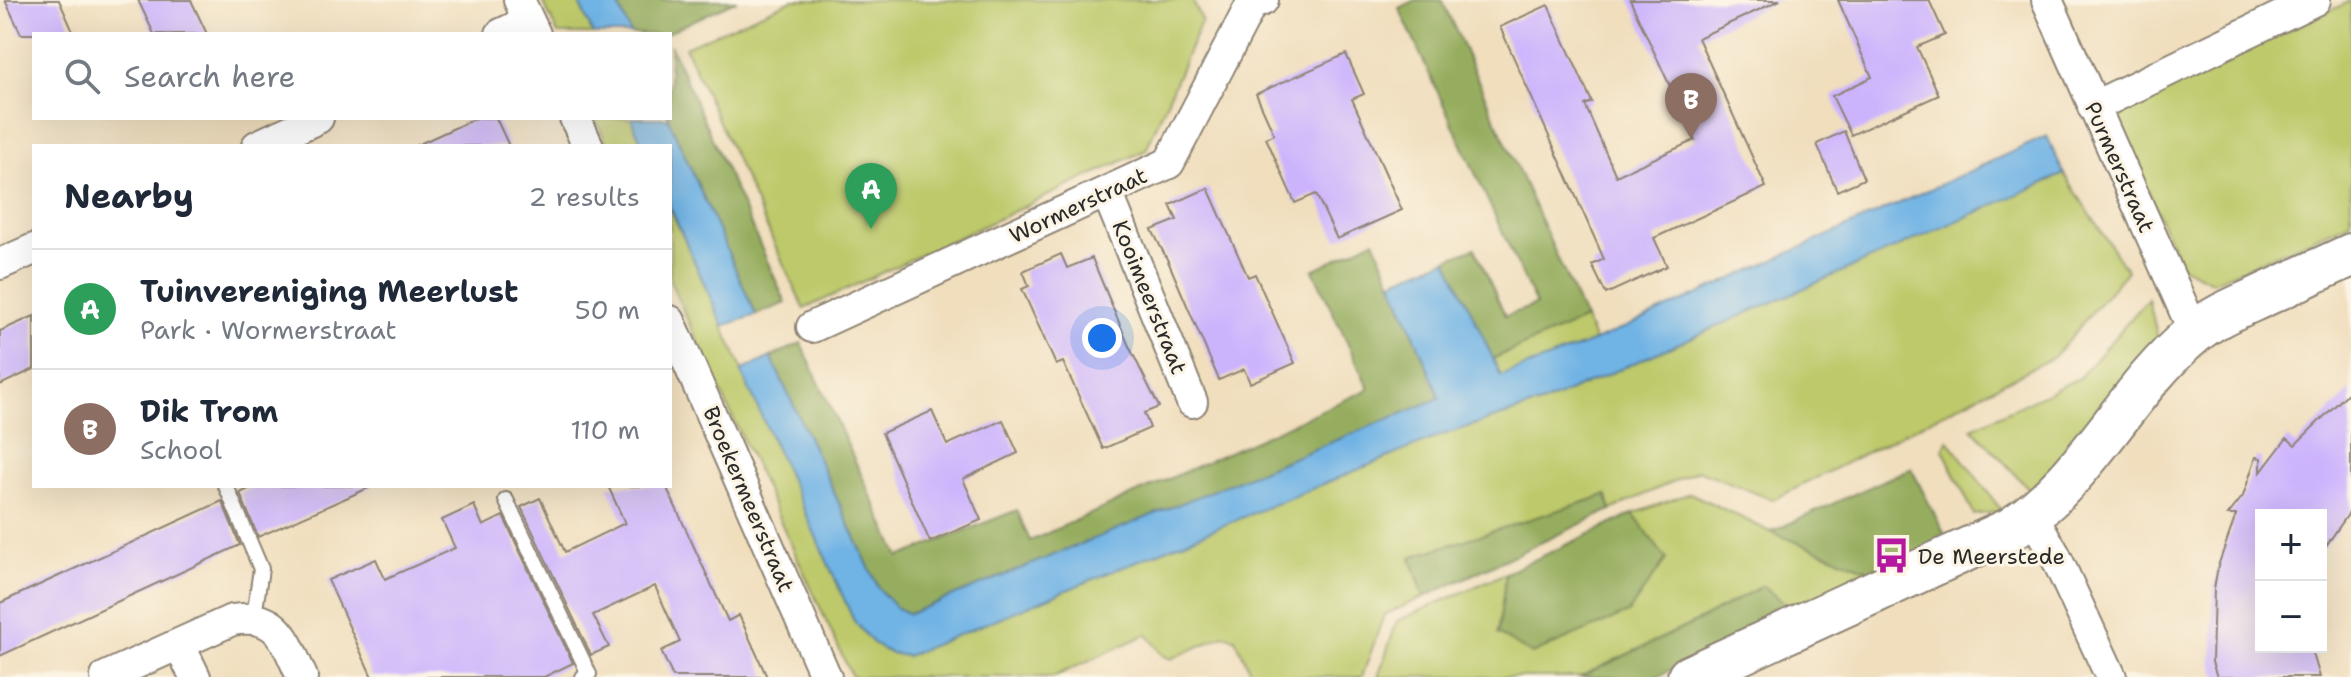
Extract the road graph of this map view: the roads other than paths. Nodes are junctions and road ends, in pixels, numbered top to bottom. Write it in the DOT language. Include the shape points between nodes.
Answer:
graph roads {
  1 [pos="1263,0"];
  2 [pos="2047,0"];
  3 [pos="2315,0"];
  4 [pos="528,18"];
  5 [pos="504,32"];
  6 [pos="2093,107"];
  7 [pos="314,120"];
  8 [pos="576,120"];
  9 [pos="261,144"];
  10 [pos="587,144"];
  11 [pos="1107,192"];
  12 [pos="32,250"];
  13 [pos="2351,255"];
  14 [pos="0,264"];
  15 [pos="672,326"];
  16 [pos="812,327"];
  17 [pos="2194,332"];
  18 [pos="1192,402"];
  19 [pos="227,488"];
  20 [pos="506,500"];
  21 [pos="2032,515"];
  22 [pos="254,616"];
  23 [pos="179,644"];
  24 [pos="106,677"];
  25 [pos="195,677"];
  26 [pos="302,677"];
  27 [pos="583,677"];
  28 [pos="826,677"];
  29 [pos="1689,677"];
  30 [pos="2111,677"];
  1 -- 11 [label="street, Wormerstraat" via="1251,5 1169,163"];
  2 -- 6 [label="street, Purmerstraat"];
  3 -- 6 [label="street"];
  4 -- 5 [label="street"];
  6 -- 17 [label="street, Purmerstraat"];
  7 -- 9 [label="street"];
  8 -- 10 [label="street"];
  11 -- 16 [label="street, Wormerstraat"];
  11 -- 18 [label="street, Kooimeerstraat"];
  12 -- 14 [label="street"];
  13 -- 17 [label="street"];
  15 -- 28 [label="street, Broekermeerstraat"];
  17 -- 21 [label="street" via="2062,489"];
  19 -- 22 [label="lane" via="261,569"];
  20 -- 27 [label="lane" via="589,674"];
  21 -- 29 [label="street"];
  21 -- 30 [label="street"];
  22 -- 23 [label="street"];
  22 -- 26 [label="street" via="285,639"];
  23 -- 24 [label="street"];
  23 -- 25 [label="street"];
}
